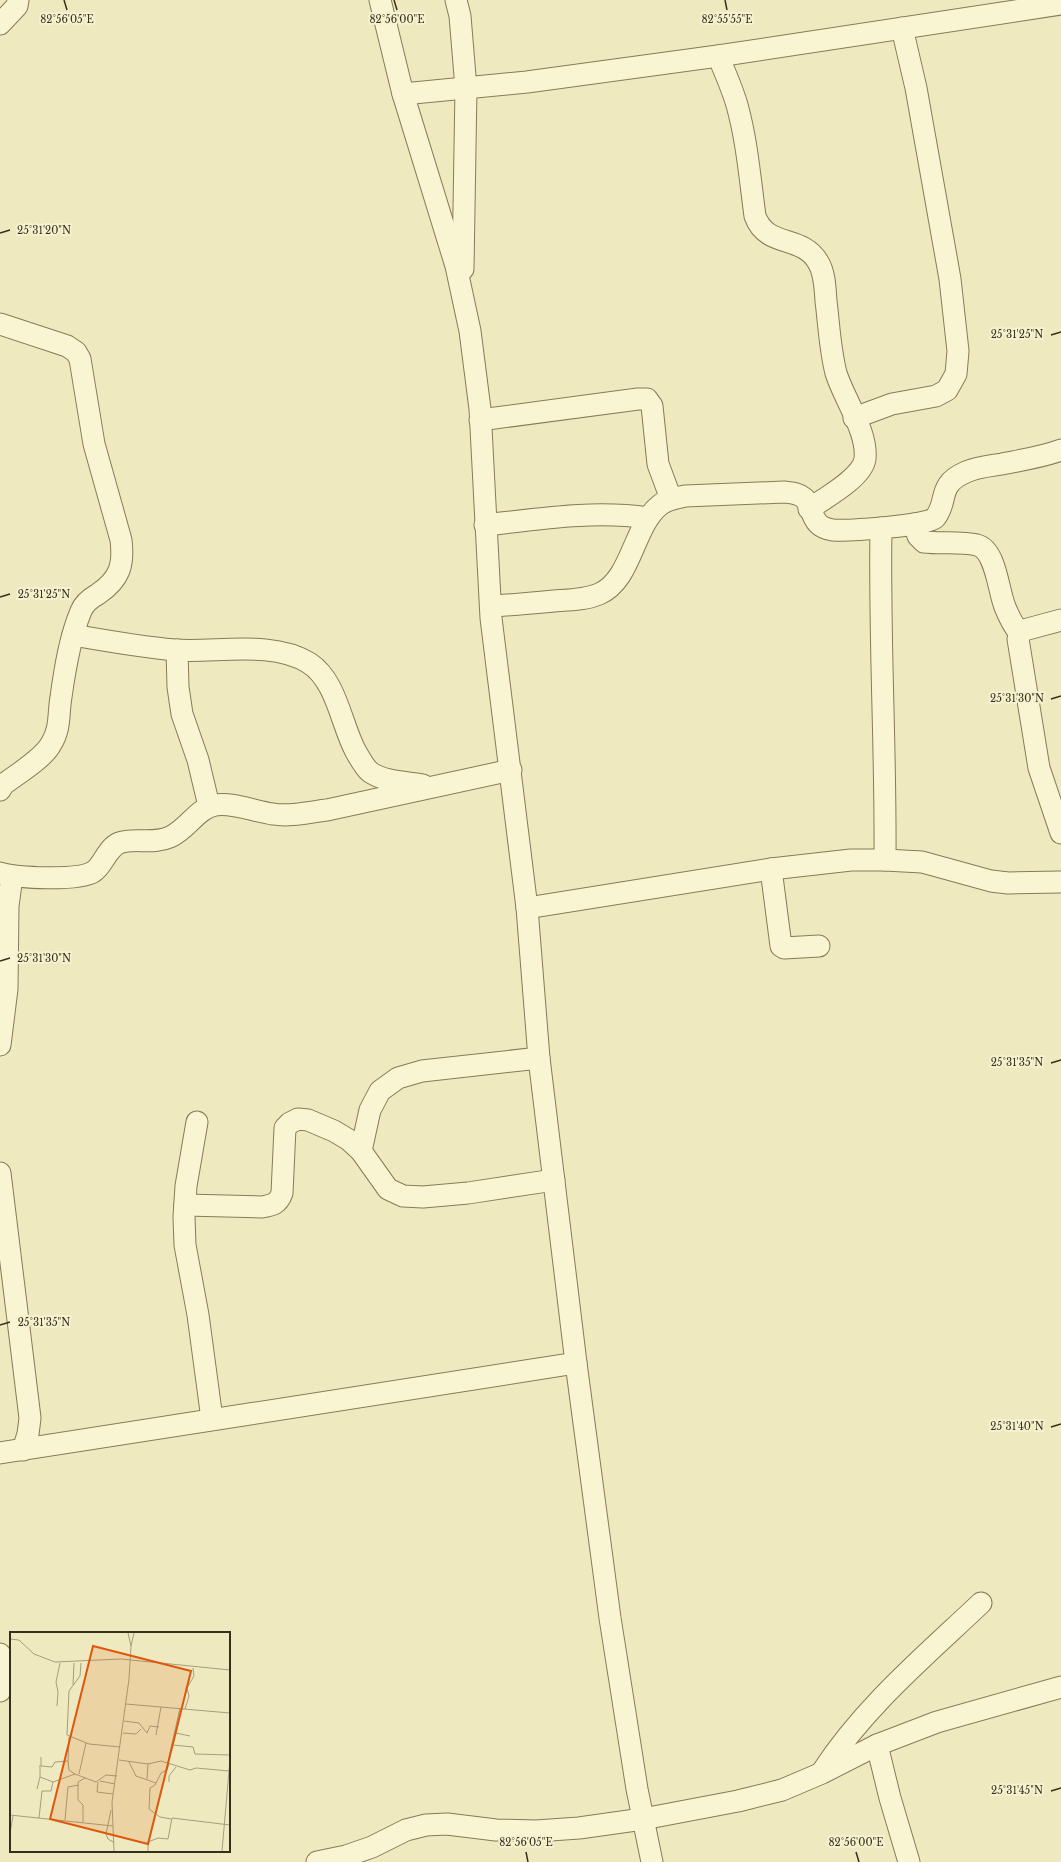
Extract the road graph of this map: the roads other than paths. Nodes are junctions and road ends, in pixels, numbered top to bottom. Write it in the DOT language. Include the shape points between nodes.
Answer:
graph roads {
  1 [pos="18,0"];
  2 [pos="380,0"];
  3 [pos="456,0"];
  4 [pos="1061,4"];
  5 [pos="0,24"];
  6 [pos="902,28"];
  7 [pos="718,56"];
  8 [pos="466,88"];
  9 [pos="403,94"];
  10 [pos="463,296"];
  11 [pos="0,324"];
  12 [pos="854,418"];
  13 [pos="480,420"];
  14 [pos="1061,450"];
  15 [pos="670,499"];
  16 [pos="809,509"];
  17 [pos="648,518"];
  18 [pos="914,524"];
  19 [pos="486,525"];
  20 [pos="881,528"];
  21 [pos="491,606"];
  22 [pos="1061,620"];
  23 [pos="1020,634"];
  24 [pos="73,635"];
  25 [pos="177,650"];
  26 [pos="511,770"];
  27 [pos="434,787"];
  28 [pos="0,790"];
  29 [pos="209,806"];
  30 [pos="1061,833"];
  31 [pos="885,860"];
  32 [pos="771,869"];
  33 [pos="6,875"];
  34 [pos="1061,882"];
  35 [pos="527,908"];
  36 [pos="819,946"];
  37 [pos="0,1045"];
  38 [pos="539,1058"];
  39 [pos="197,1122"];
  40 [pos="361,1151"];
  41 [pos="554,1180"];
  42 [pos="0,1184"];
  43 [pos="185,1205"];
  44 [pos="576,1363"];
  45 [pos="212,1419"];
  46 [pos="23,1450"];
  47 [pos="0,1453"];
  48 [pos="981,1603"];
  49 [pos="0,1654"];
  50 [pos="1061,1687"];
  51 [pos="0,1691"];
  52 [pos="877,1745"];
  53 [pos="822,1773"];
  54 [pos="643,1819"];
  55 [pos="317,1862"];
  56 [pos="652,1862"];
  57 [pos="909,1862"];
  1 -- 5 [label="street" via="17,6"];
  2 -- 9 [label="street"];
  3 -- 8 [label="street" via="460,16"];
  4 -- 6 [label="street"];
  6 -- 7 [label="street"];
  6 -- 12 [label="street" via="916,88 950,279 958,351 956,374 947,390 936,396 892,404"];
  7 -- 8 [label="street"];
  7 -- 12 [label="street" via="737,106 755,216 764,232 799,245 818,262 824,280 831,350 836,372"];
  8 -- 9 [label="street"];
  8 -- 10 [label="street"];
  9 -- 10 [label="street"];
  10 -- 13 [label="street" via="470,331"];
  11 -- 24 [label="street" via="67,346 76,352 83,370 94,444 123,554 121,568 113,581 82,608"];
  12 -- 16 [label="street" via="865,446 862,466 849,481"];
  13 -- 15 [label="street" via="647,399 652,406 658,464"];
  13 -- 19 [label="street"];
  14 -- 18 [label="street" via="1044,456 965,472 954,479 945,490 934,519"];
  15 -- 16 [label="street" via="685,496 784,492 805,499"];
  15 -- 17 [label="street"];
  16 -- 20 [label="street" via="814,519 833,530"];
  17 -- 19 [label="street" via="610,515 567,516"];
  17 -- 21 [label="street" via="618,577 610,587 599,594 580,599"];
  18 -- 20 [label="street"];
  18 -- 23 [label="street" via="918,536 924,542 965,543 978,545 986,550 993,564 1004,606"];
  19 -- 21 [label="street"];
  20 -- 31 [label="street"];
  21 -- 26 [label="street"];
  22 -- 23 [label="street" via="1034,626"];
  23 -- 30 [label="street" via="1018,647 1039,768"];
  24 -- 25 [label="street"];
  24 -- 28 [label="street" via="63,679 57,733 51,745"];
  25 -- 27 [label="street" via="261,650 292,655 310,664 324,678 348,736 370,772"];
  25 -- 29 [label="street" via="182,714 198,760"];
  26 -- 27 [label="street"];
  26 -- 35 [label="street"];
  27 -- 29 [label="street" via="298,814 275,814 229,804"];
  29 -- 33 [label="street" via="171,836 150,842 129,841 119,844 112,848 93,872 80,876 54,877"];
  31 -- 32 [label="street" via="851,860"];
  31 -- 34 [label="street" via="922,862 991,881"];
  32 -- 35 [label="street"];
  32 -- 36 [label="street" via="781,946"];
  33 -- 37 [label="street" via="7,989"];
  35 -- 38 [label="street"];
  38 -- 40 [label="street" via="422,1071 398,1078 380,1091 370,1110"];
  38 -- 41 [label="street"];
  39 -- 43 [label="street"];
  40 -- 41 [label="street" via="388,1189 403,1196 468,1193"];
  40 -- 43 [label="street" via="334,1131 308,1120 298,1119 285,1128 282,1193 279,1201 272,1206 262,1207"];
  41 -- 44 [label="street"];
  42 -- 46 [label="street" via="30,1418"];
  43 -- 45 [label="street" via="185,1245 198,1315"];
  44 -- 45 [label="street"];
  44 -- 54 [label="street" via="610,1618"];
  45 -- 46 [label="street"];
  46 -- 47 [label="street"];
  48 -- 53 [label="street" via="895,1683 837,1749"];
  49 -- 51 [label="street" via="4,1678"];
  50 -- 52 [label="street" via="937,1722"];
  52 -- 53 [label="street"];
  52 -- 57 [label="street"];
  53 -- 54 [label="street" via="782,1790"];
  54 -- 55 [label="street" via="536,1831 496,1830 447,1824 426,1825 406,1830 372,1848"];
  54 -- 56 [label="street"];
}
